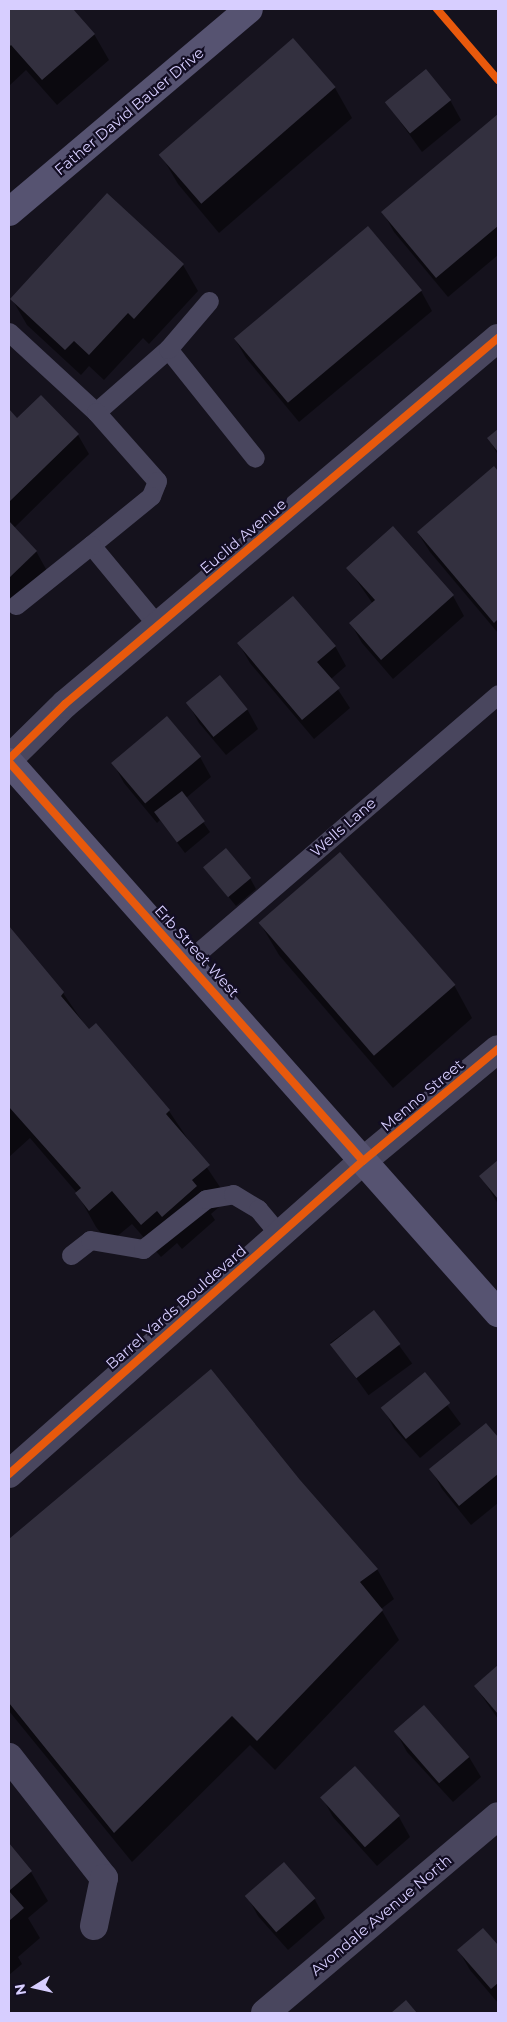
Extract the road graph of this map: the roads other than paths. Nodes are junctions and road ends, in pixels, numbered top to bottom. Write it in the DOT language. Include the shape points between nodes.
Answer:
graph roads {
  1 [pos="248,9"];
  2 [pos="9,212"];
  3 [pos="210,301"];
  4 [pos="9,332"];
  5 [pos="498,338"];
  6 [pos="168,348"];
  7 [pos="96,412"];
  8 [pos="255,458"];
  9 [pos="91,544"];
  10 [pos="16,605"];
  11 [pos="158,626"];
  12 [pos="498,694"];
  13 [pos="9,760"];
  14 [pos="188,961"];
  15 [pos="498,1050"];
  16 [pos="363,1161"];
  17 [pos="280,1235"];
  18 [pos="71,1255"];
  19 [pos="498,1314"];
  20 [pos="9,1474"];
  21 [pos="9,1757"];
  22 [pos="498,1816"];
  23 [pos="94,1926"];
  24 [pos="265,2013"];
  1 -- 2 [label="main road, Father David Bauer Drive"];
  3 -- 6 [label="lane"];
  4 -- 7 [label="lane"];
  5 -- 11 [label="street, Euclid Avenue"];
  6 -- 7 [label="lane"];
  6 -- 8 [label="lane"];
  7 -- 9 [label="lane" via="157,481 151,496"];
  9 -- 10 [label="lane"];
  9 -- 11 [label="lane"];
  11 -- 13 [label="street, Euclid Avenue" via="65,704"];
  12 -- 14 [label="lane, Wells Lane"];
  13 -- 14 [label="main road, Erb Street West"];
  14 -- 16 [label="main road, Erb Street West"];
  15 -- 16 [label="street, Menno Street"];
  16 -- 17 [label="street, Barrel Yards Bouldevard"];
  16 -- 19 [label="main road, Erb Street West"];
  17 -- 18 [label="lane" via="258,1209 232,1194 206,1199 143,1249 90,1240"];
  17 -- 20 [label="street, Barrel Yards Bouldevard"];
  21 -- 23 [label="street" via="104,1878"];
  22 -- 24 [label="street, Avondale Avenue North"];
}
